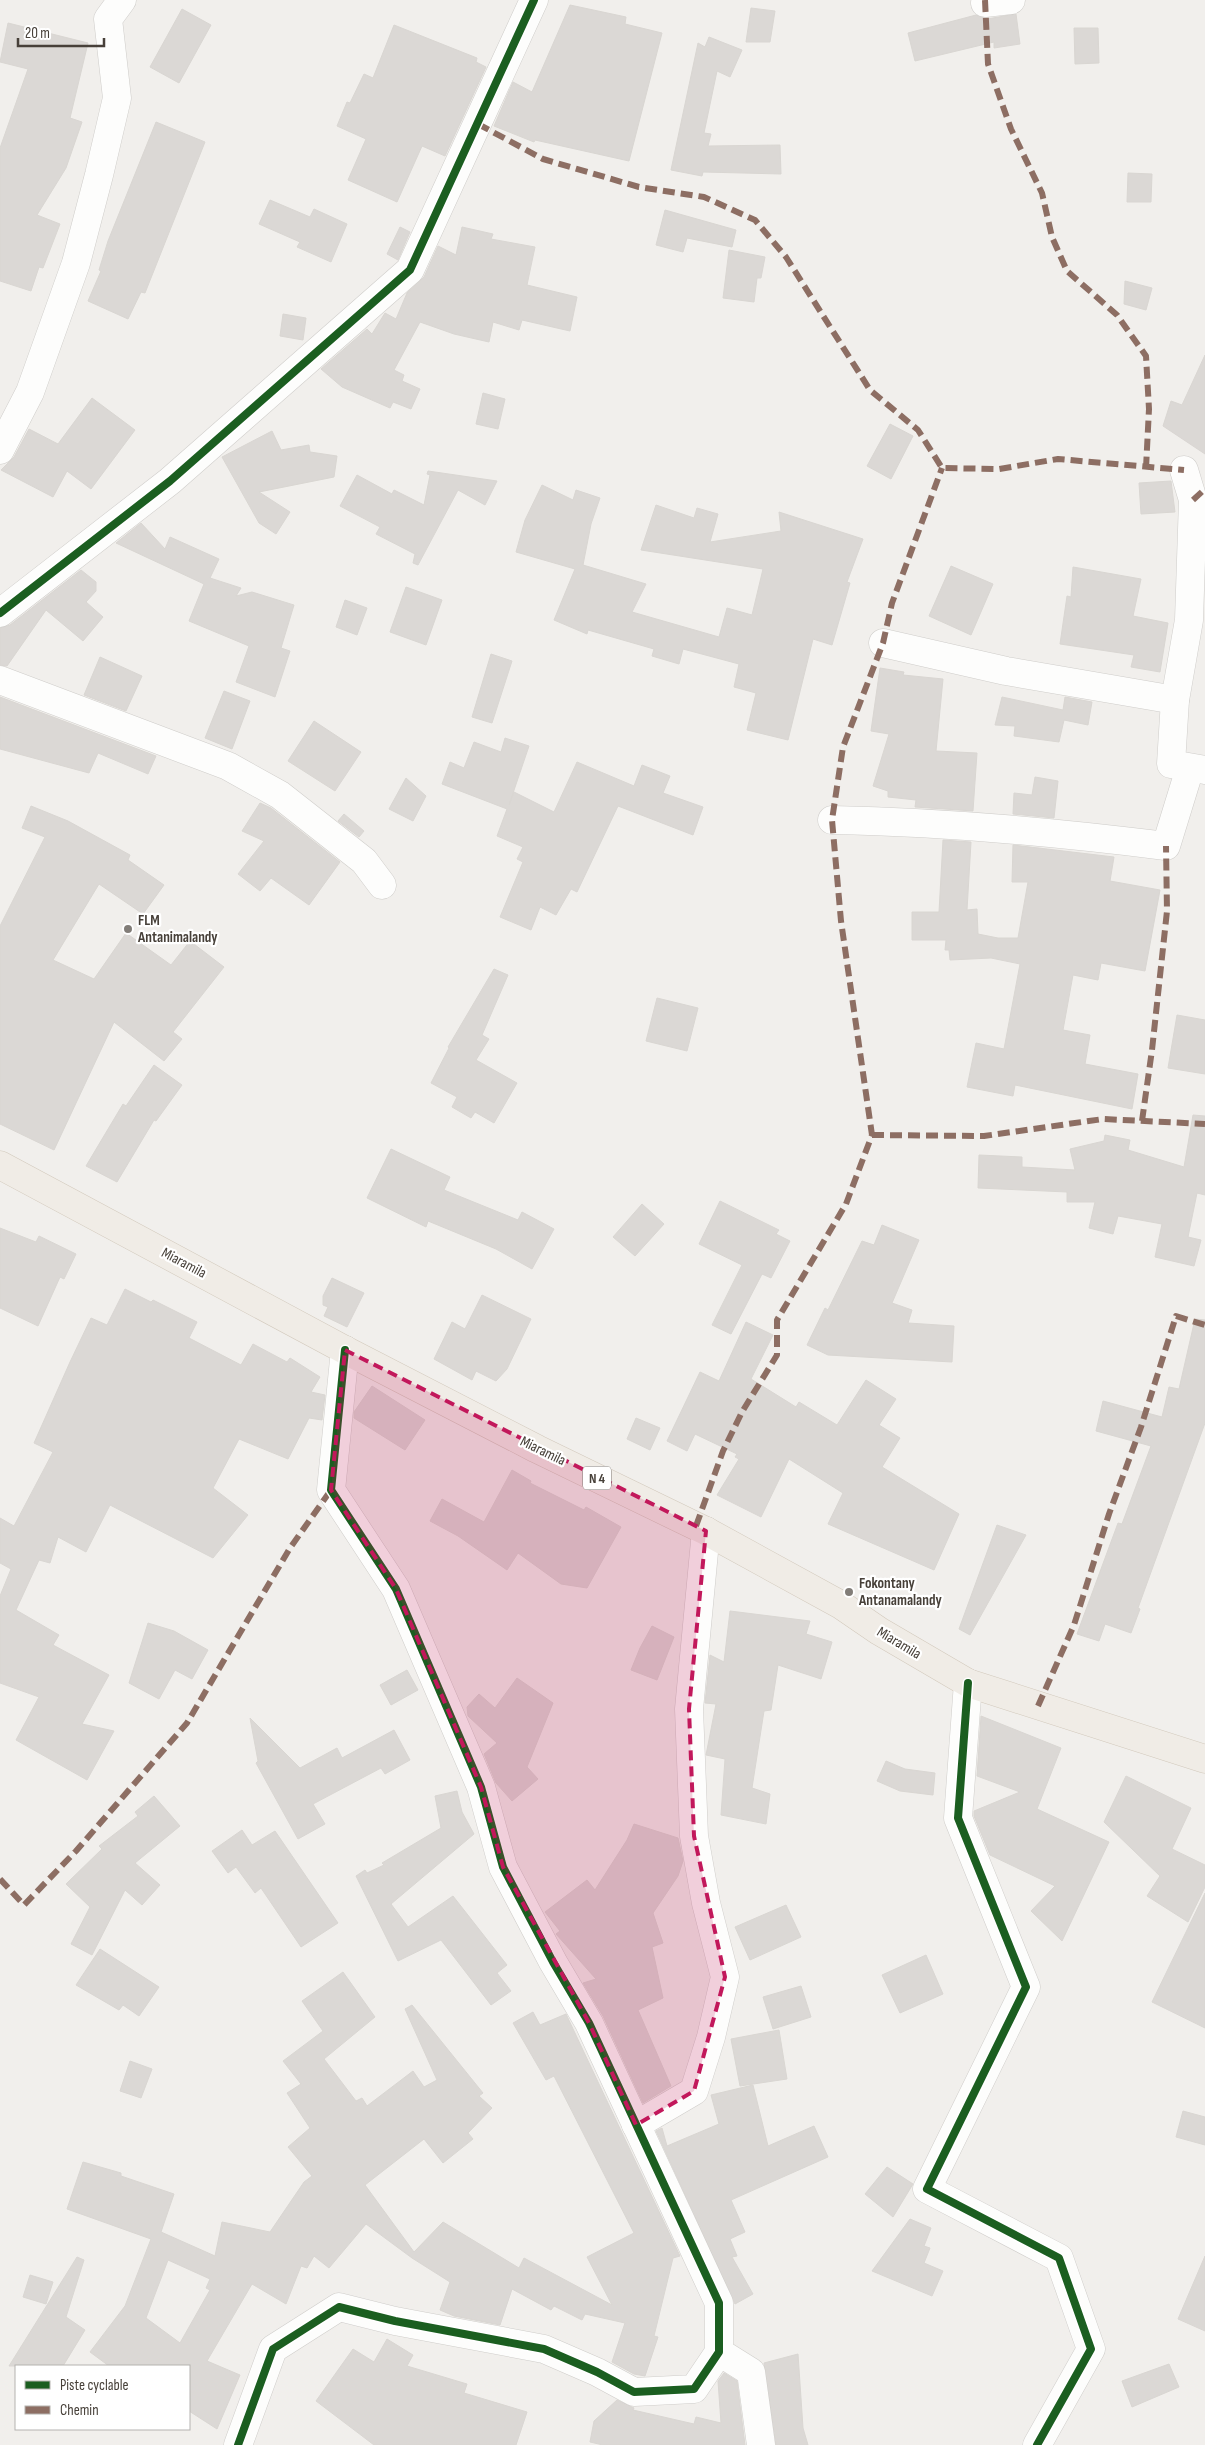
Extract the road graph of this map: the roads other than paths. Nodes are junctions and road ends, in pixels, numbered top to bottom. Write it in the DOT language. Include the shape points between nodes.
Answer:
graph roads {
  1 [pos="122,0"];
  2 [pos="534,0"];
  3 [pos="0,450"];
  4 [pos="1184,470"];
  5 [pos="0,613"];
  6 [pos="883,643"];
  7 [pos="0,680"];
  8 [pos="1175,700"];
  9 [pos="1198,769"];
  10 [pos="832,820"];
  11 [pos="382,885"];
  12 [pos="0,1165"];
  13 [pos="345,1350"];
  14 [pos="706,1531"];
  15 [pos="968,1683"];
  16 [pos="1205,1758"];
  17 [pos="636,2125"];
  18 [pos="719,2352"];
  19 [pos="238,2445"];
  20 [pos="761,2445"];
  21 [pos="1037,2445"];
  1 -- 3 [label="street" via="108,19 117,98 76,263 30,392"];
  2 -- 5 [label="street" via="410,270 170,481"];
  4 -- 8 [label="street" via="1193,500 1189,620"];
  6 -- 8 [label="street" via="1006,670"];
  7 -- 11 [label="street" via="237,771 280,795 364,861"];
  8 -- 9 [label="street" via="1172,764"];
  9 -- 10 [label="street" via="1166,846 962,825"];
  12 -- 13 [label="main road, Miaramila / N 4"];
  13 -- 14 [label="main road, Miaramila / N 4"];
  13 -- 17 [label="street" via="331,1490 396,1589 481,1787 503,1867 589,2023"];
  14 -- 15 [label="main road, Miaramila / N 4" via="841,1606"];
  14 -- 17 [label="street" via="689,1709 694,1836 725,1977 694,2092"];
  15 -- 16 [label="main road, Miaramila / N 4"];
  15 -- 21 [label="street" via="958,1818 1026,1988 927,2189 1059,2258 1091,2349"];
  17 -- 18 [label="street" via="719,2303"];
  18 -- 19 [label="street" via="694,2389 634,2392 544,2349 339,2307 273,2349"];
  18 -- 20 [label="street" via="751,2372"];
}
